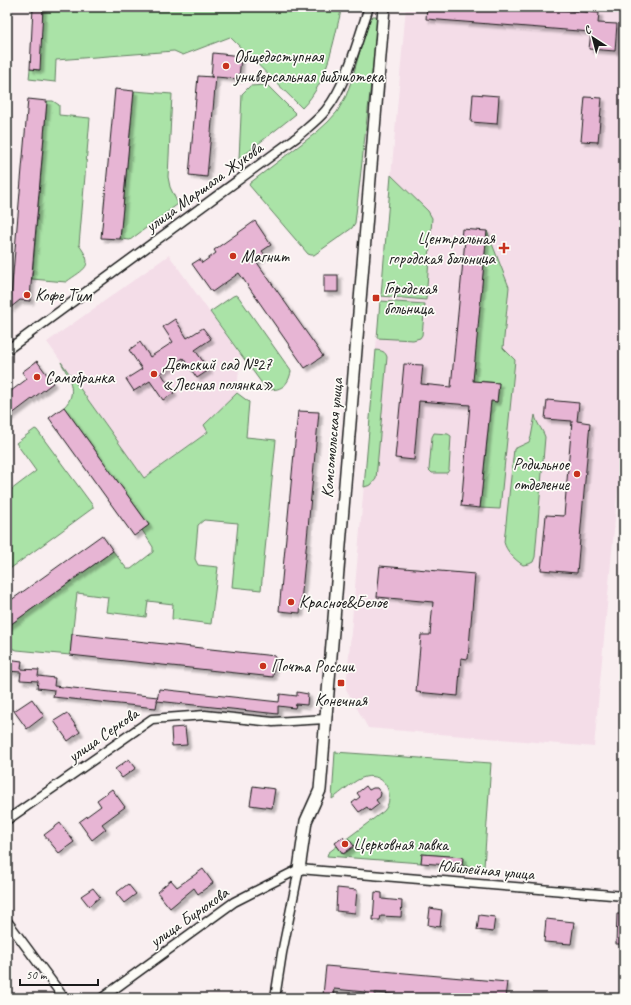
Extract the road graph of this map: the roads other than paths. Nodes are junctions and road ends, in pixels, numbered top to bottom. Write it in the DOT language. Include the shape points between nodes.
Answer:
graph roads {
  1 [pos="369,7"];
  2 [pos="384,7"];
  3 [pos="7,350"];
  4 [pos="326,719"];
  5 [pos="7,820"];
  6 [pos="299,869"];
  7 [pos="624,896"];
  8 [pos="7,921"];
  9 [pos="64,998"];
  10 [pos="102,998"];
  11 [pos="275,998"];
  1 -- 3 [label="street, улица Маршала Жукова" via="340,88 330,105 316,120 291,142"];
  2 -- 4 [label="street, Комсомольская улица"];
  4 -- 5 [label="street, улица Серкова" via="273,722 205,715 152,719"];
  4 -- 6 [label="street, Комсомольская улица" via="320,790 306,821"];
  6 -- 7 [label="street, Юбилейная улица"];
  6 -- 10 [label="street, улица Бирюкова" via="234,902"];
  6 -- 11 [label="street"];
  8 -- 9 [label="street"];
}
